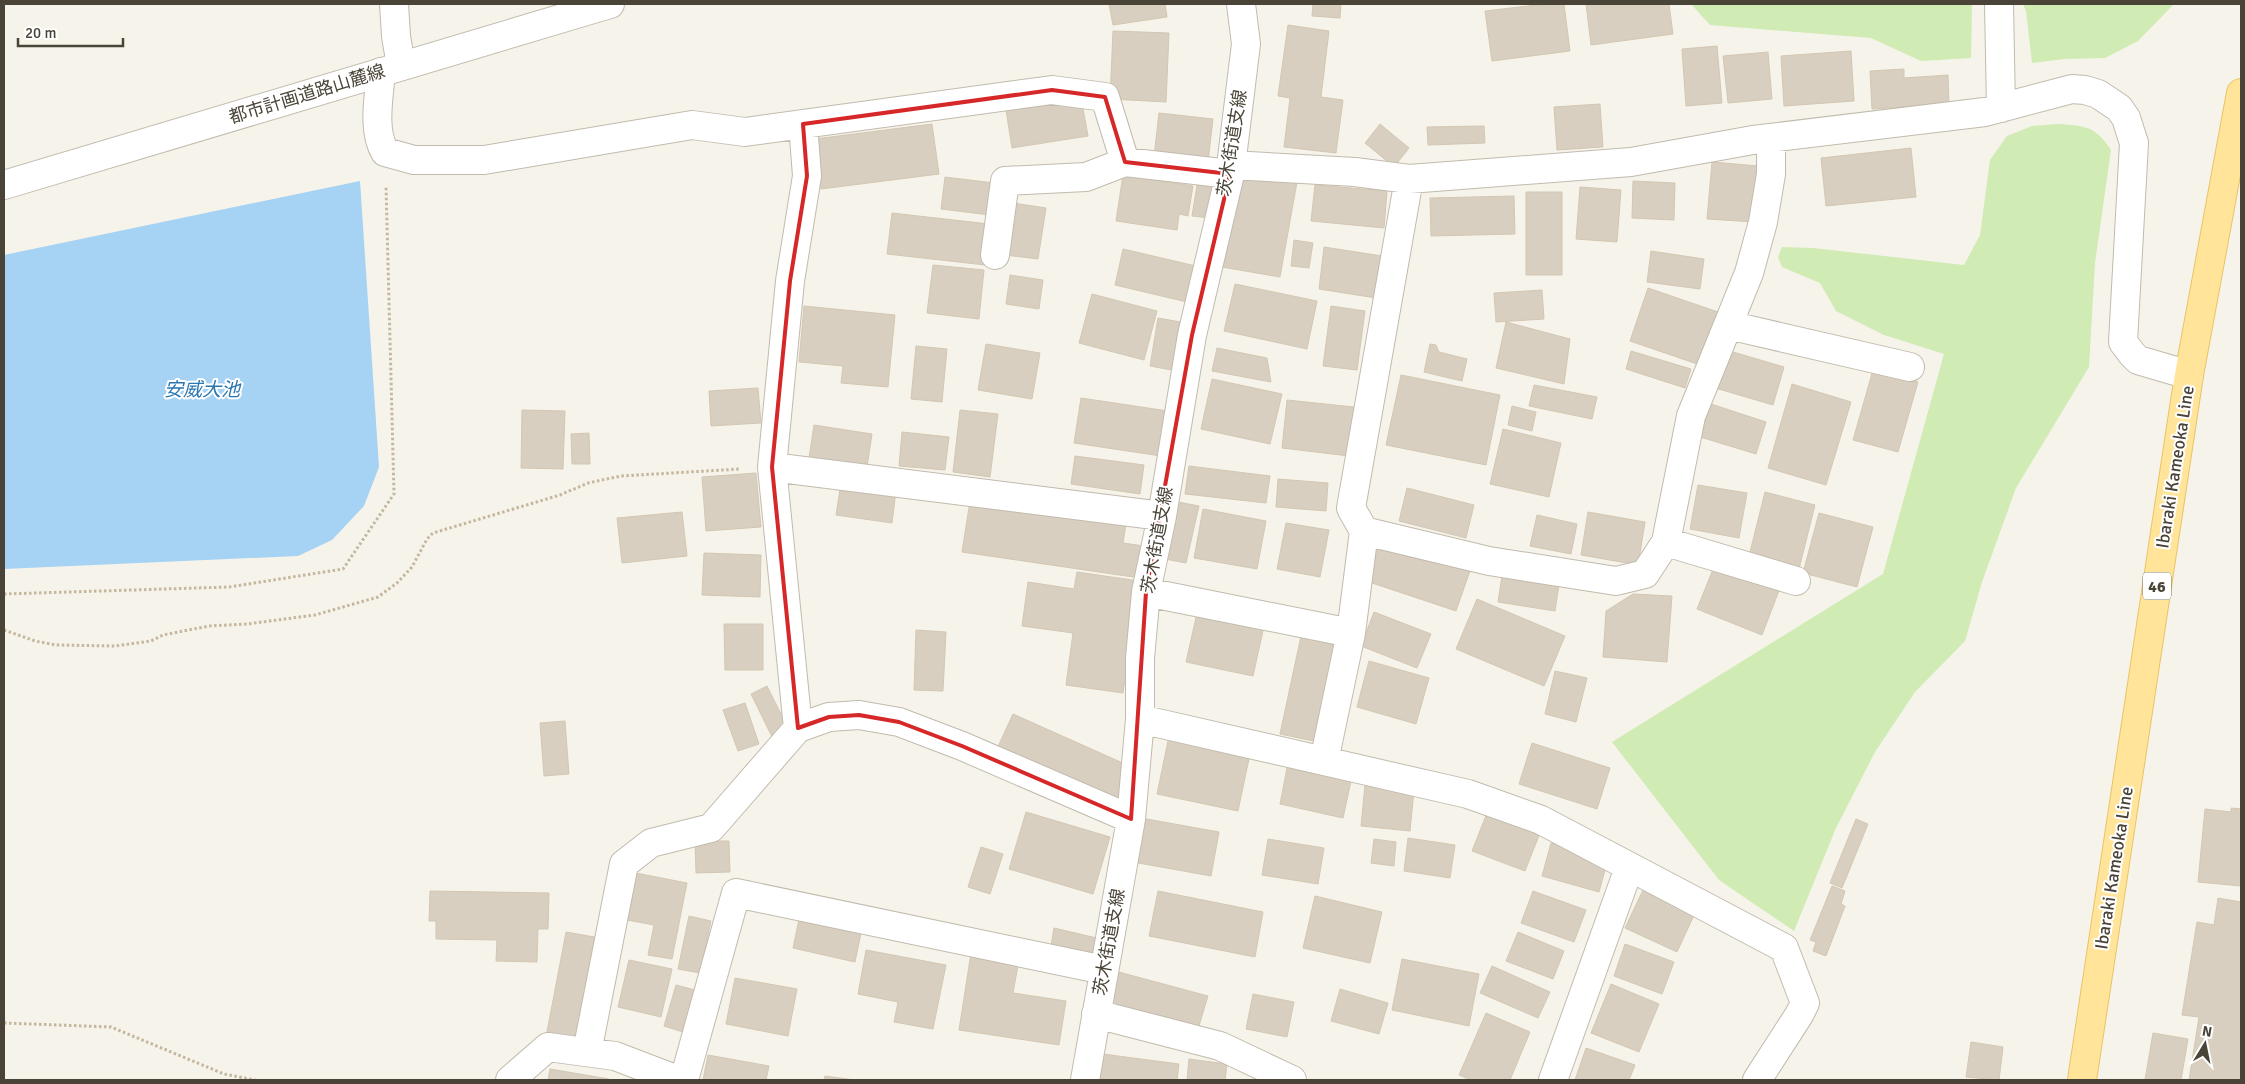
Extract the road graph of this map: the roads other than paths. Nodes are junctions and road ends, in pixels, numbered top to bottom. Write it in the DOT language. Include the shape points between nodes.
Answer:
graph roads {
  1 [pos="394,4"];
  2 [pos="610,4"];
  3 [pos="1241,4"];
  4 [pos="1999,4"];
  5 [pos="391,69"];
  6 [pos="2241,93"];
  7 [pos="2001,108"];
  8 [pos="803,124"];
  9 [pos="1772,138"];
  10 [pos="1125,162"];
  11 [pos="1230,170"];
  12 [pos="1409,179"];
  13 [pos="4,185"];
  14 [pos="995,255"];
  15 [pos="1728,324"];
  16 [pos="1910,367"];
  17 [pos="2190,375"];
  18 [pos="772,467"];
  19 [pos="1162,516"];
  20 [pos="1364,531"];
  21 [pos="1666,542"];
  22 [pos="1796,581"];
  23 [pos="1146,592"];
  24 [pos="1351,633"];
  25 [pos="1140,719"];
  26 [pos="798,728"];
  27 [pos="1324,761"];
  28 [pos="1131,819"];
  29 [pos="1630,868"];
  30 [pos="1104,970"];
  31 [pos="1096,1014"];
  32 [pos="587,1052"];
  33 [pos="510,1080"];
  34 [pos="678,1080"];
  35 [pos="684,1080"];
  36 [pos="1085,1080"];
  37 [pos="1292,1080"];
  38 [pos="1553,1080"];
  39 [pos="1757,1080"];
  40 [pos="2082,1080"];
  1 -- 5 [label="street" via="396,36"];
  2 -- 5 [label="street, 都市計画道路山麓線"];
  3 -- 11 [label="street, 茨木街道支線" via="1246,44"];
  4 -- 7 [label="street"];
  5 -- 8 [label="street" via="378,124 380,143 385,152 414,160 484,160 692,125 745,132"];
  5 -- 13 [label="street, 都市計画道路山麓線"];
  6 -- 17 [label="main road, Ibaraki Kameoka Line / 46"];
  7 -- 9 [label="street"];
  7 -- 17 [label="street" via="2060,91 2085,90 2109,100 2126,118 2134,143 2123,342 2138,360"];
  8 -- 10 [label="street" via="1052,90 1070,92 1105,97"];
  8 -- 18 [label="street" via="807,176 790,281"];
  9 -- 12 [label="street" via="1631,162"];
  9 -- 15 [label="street" via="1771,174 1763,222 1749,273"];
  10 -- 11 [label="street"];
  10 -- 14 [label="street" via="1086,177 1005,181"];
  11 -- 12 [label="street" via="1355,172"];
  11 -- 19 [label="street, 茨木街道支線" via="1192,335"];
  12 -- 20 [label="street" via="1351,508"];
  15 -- 16 [label="street"];
  15 -- 21 [label="street" via="1691,416"];
  17 -- 40 [label="main road, Ibaraki Kameoka Line / 46"];
  18 -- 19 [label="street"];
  18 -- 26 [label="street"];
  19 -- 23 [label="street, 茨木街道支線"];
  20 -- 21 [label="street" via="1489,561 1616,581 1645,574"];
  20 -- 24 [label="street"];
  21 -- 22 [label="street"];
  23 -- 24 [label="street"];
  23 -- 25 [label="street, 茨木街道支線" via="1140,658"];
  24 -- 27 [label="street"];
  25 -- 27 [label="street"];
  25 -- 28 [label="street, 茨木街道支線"];
  26 -- 28 [label="street" via="829,717 859,716 899,722"];
  26 -- 32 [label="street" via="711,828 651,843 624,864"];
  27 -- 29 [label="street" via="1468,794 1541,820"];
  28 -- 30 [label="street, 茨木街道支線"];
  29 -- 38 [label="street"];
  29 -- 39 [label="street" via="1784,948 1805,1003"];
  30 -- 31 [label="street, 茨木街道支線"];
  30 -- 35 [label="street" via="736,893"];
  31 -- 36 [label="street, 茨木街道支線"];
  31 -- 37 [label="street" via="1220,1046"];
  32 -- 33 [label="street" via="548,1046"];
  32 -- 34 [label="street" via="615,1056"];
}
